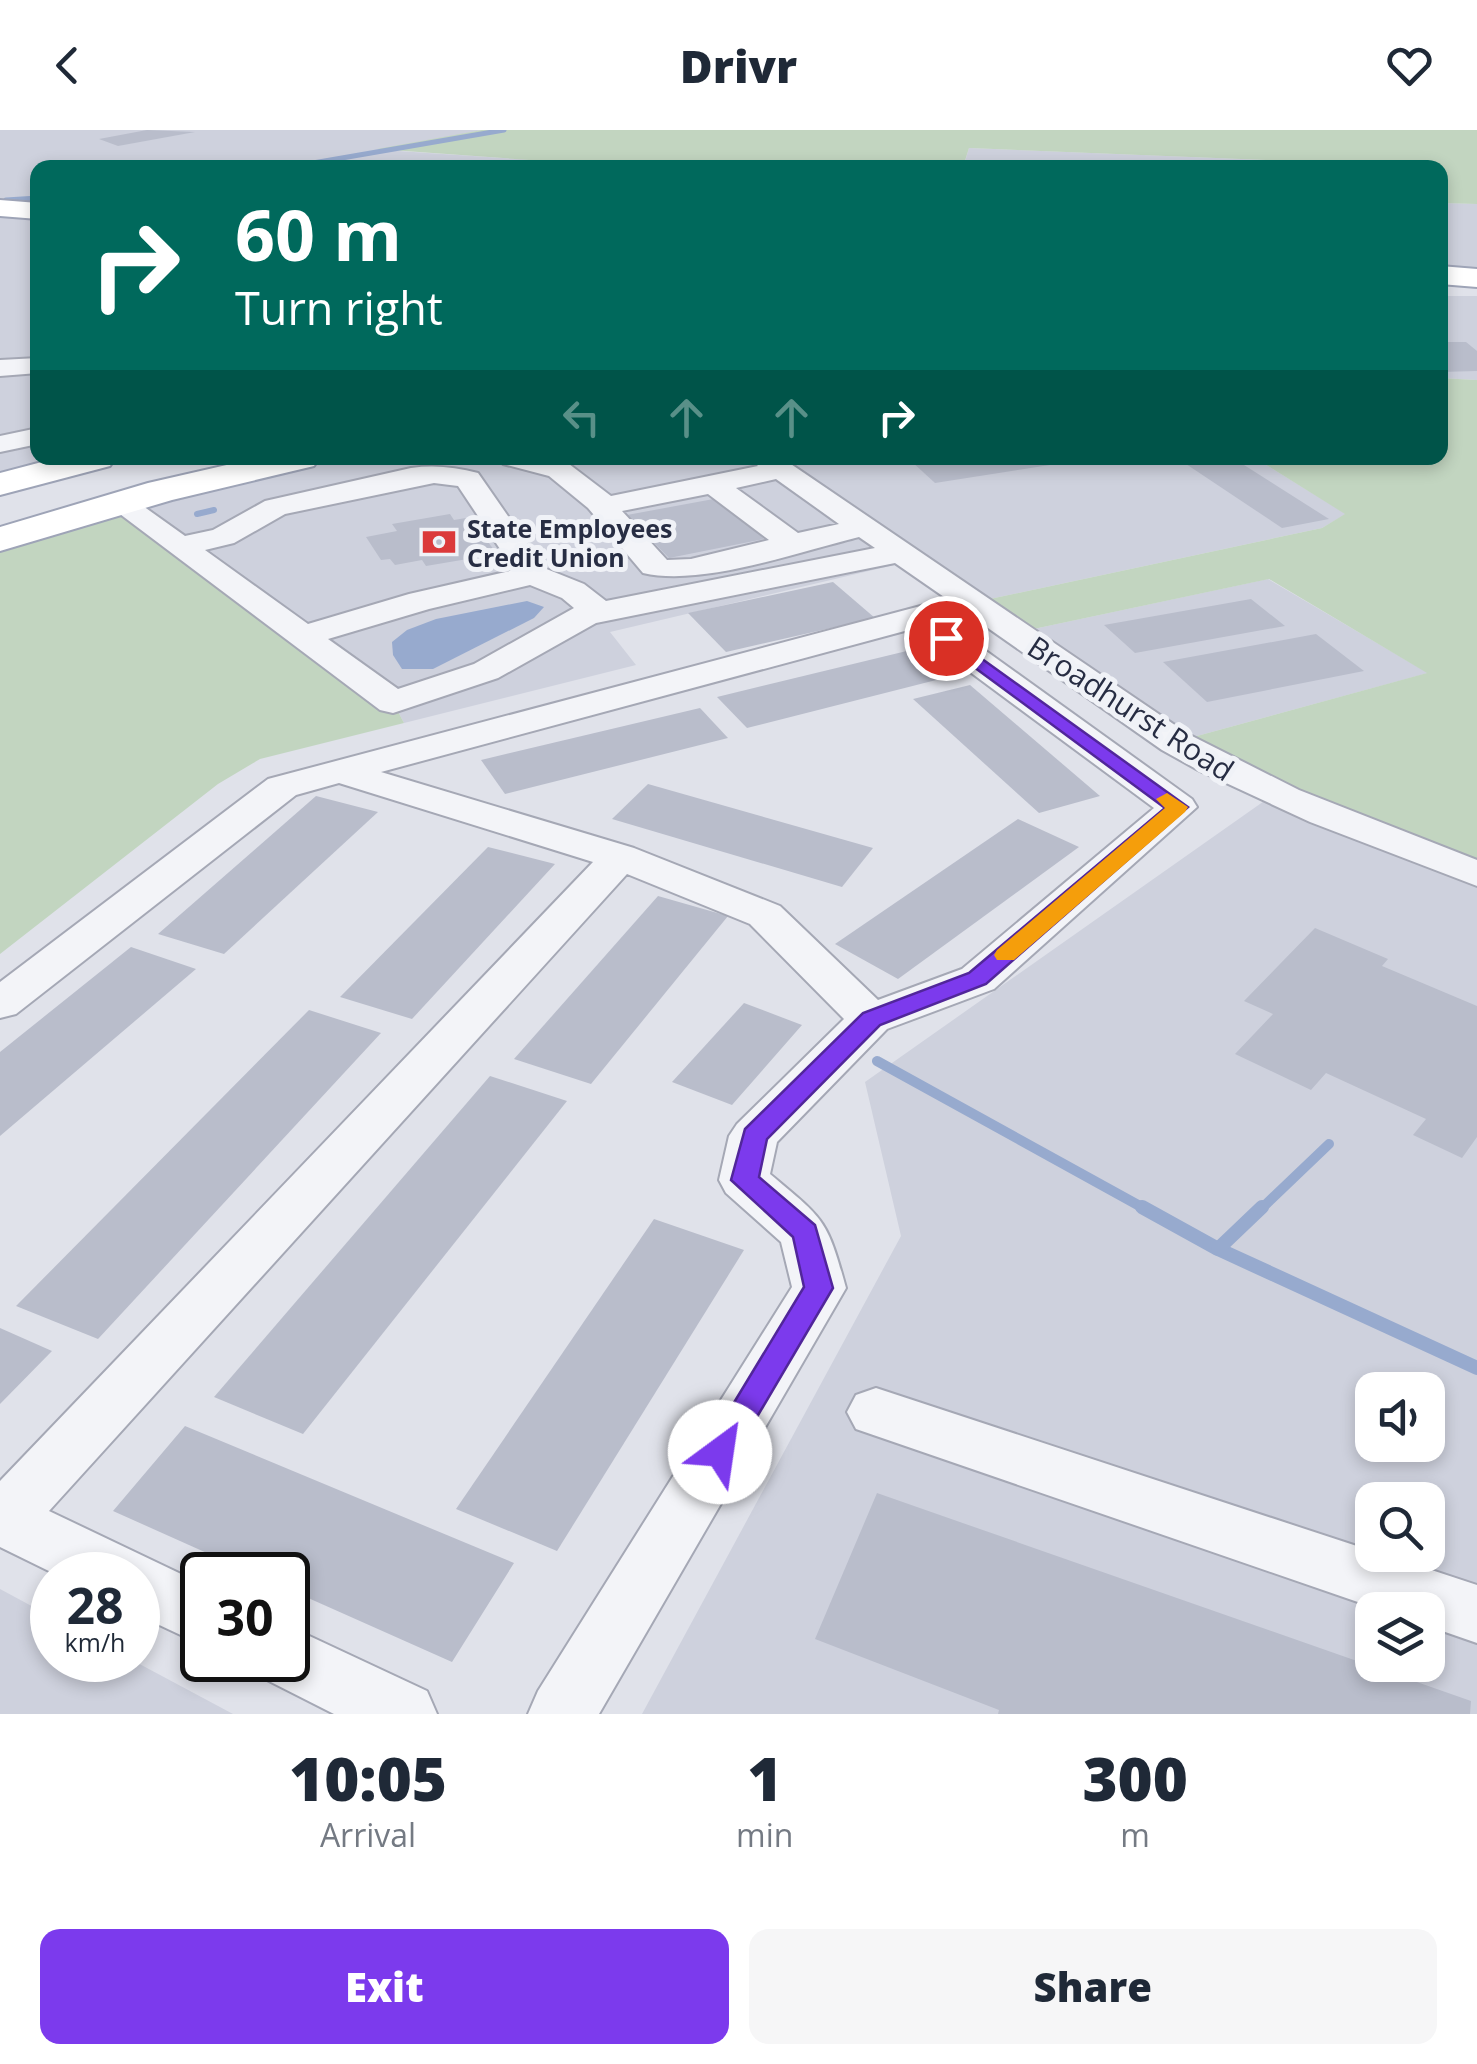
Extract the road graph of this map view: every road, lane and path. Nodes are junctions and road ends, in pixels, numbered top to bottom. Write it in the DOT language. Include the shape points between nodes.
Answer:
graph roads {
  1 [pos="0,208"];
  2 [pos="30,210"];
  3 [pos="1448,278"];
  4 [pos="1476,284"];
  5 [pos="1448,293"];
  6 [pos="30,366"];
  7 [pos="0,368"];
  8 [pos="30,438"];
  9 [pos="0,444"];
  10 [pos="71,465"];
  11 [pos="272,465"];
  12 [pos="539,465"];
  13 [pos="769,465"];
  14 [pos="773,465"];
  15 [pos="0,484"];
  16 [pos="713,484"];
  17 [pos="120,502"];
  18 [pos="598,502"];
  19 [pos="863,527"];
  20 [pos="0,538"];
  21 [pos="793,544"];
  22 [pos="180,546"];
  23 [pos="900,553"];
  24 [pos="533,575"];
  25 [pos="971,603"];
  26 [pos="598,612"];
  27 [pos="917,617"];
  28 [pos="303,636"];
  29 [pos="341,772"];
  30 [pos="620,857"];
  31 [pos="1477,874"];
  32 [pos="0,1004"];
  33 [pos="872,1019"];
  34 [pos="876,1412"];
  35 [pos="2,1518"];
  36 [pos="72,1552"];
  37 [pos="1477,1614"];
  38 [pos="310,1669"];
  39 [pos="403,1714"];
  40 [pos="562,1714"];
  1 -- 2 [label="main road"];
  3 -- 4 [label="main road"];
  4 -- 5 [label="main road"];
  6 -- 7 [label="street"];
  8 -- 9 [label="street"];
  10 -- 15 [label="main road"];
  11 -- 17 [label="main road"];
  12 -- 18 [label="street" via="558,470"];
  13 -- 16 [label="street"];
  14 -- 19 [label="street, Broadhurst Road"];
  16 -- 18 [label="street"];
  16 -- 21 [label="street"];
  17 -- 20 [label="main road"];
  17 -- 22 [label="street"];
  18 -- 21 [label="street" via="654,566 668,570"];
  19 -- 21 [label="street"];
  19 -- 23 [label="street, Broadhurst Road"];
  22 -- 24 [label="street" via="223,536 275,507 411,477 452,475 468,479"];
  22 -- 28 [label="street"];
  23 -- 25 [label="street, Broadhurst Road"];
  23 -- 26 [label="street"];
  24 -- 26 [label="street" via="572,590"];
  24 -- 28 [label="street"];
  25 -- 27 [label="street"];
  25 -- 31 [label="street, Broadhurst Road" via="1236,778"];
  26 -- 28 [label="street" via="486,671 393,702"];
  27 -- 29 [label="street"];
  27 -- 33 [label="street" via="1178,807 978,979"];
  29 -- 30 [label="street"];
  29 -- 32 [label="street" via="282,787"];
  30 -- 33 [label="street" via="765,915"];
  30 -- 35 [label="street"];
  33 -- 40 [label="street" via="754,1136 744,1180 806,1233 819,1288"];
  34 -- 37 [label="street"];
  35 -- 36 [label="street"];
  38 -- 39 [label="street"];
}
